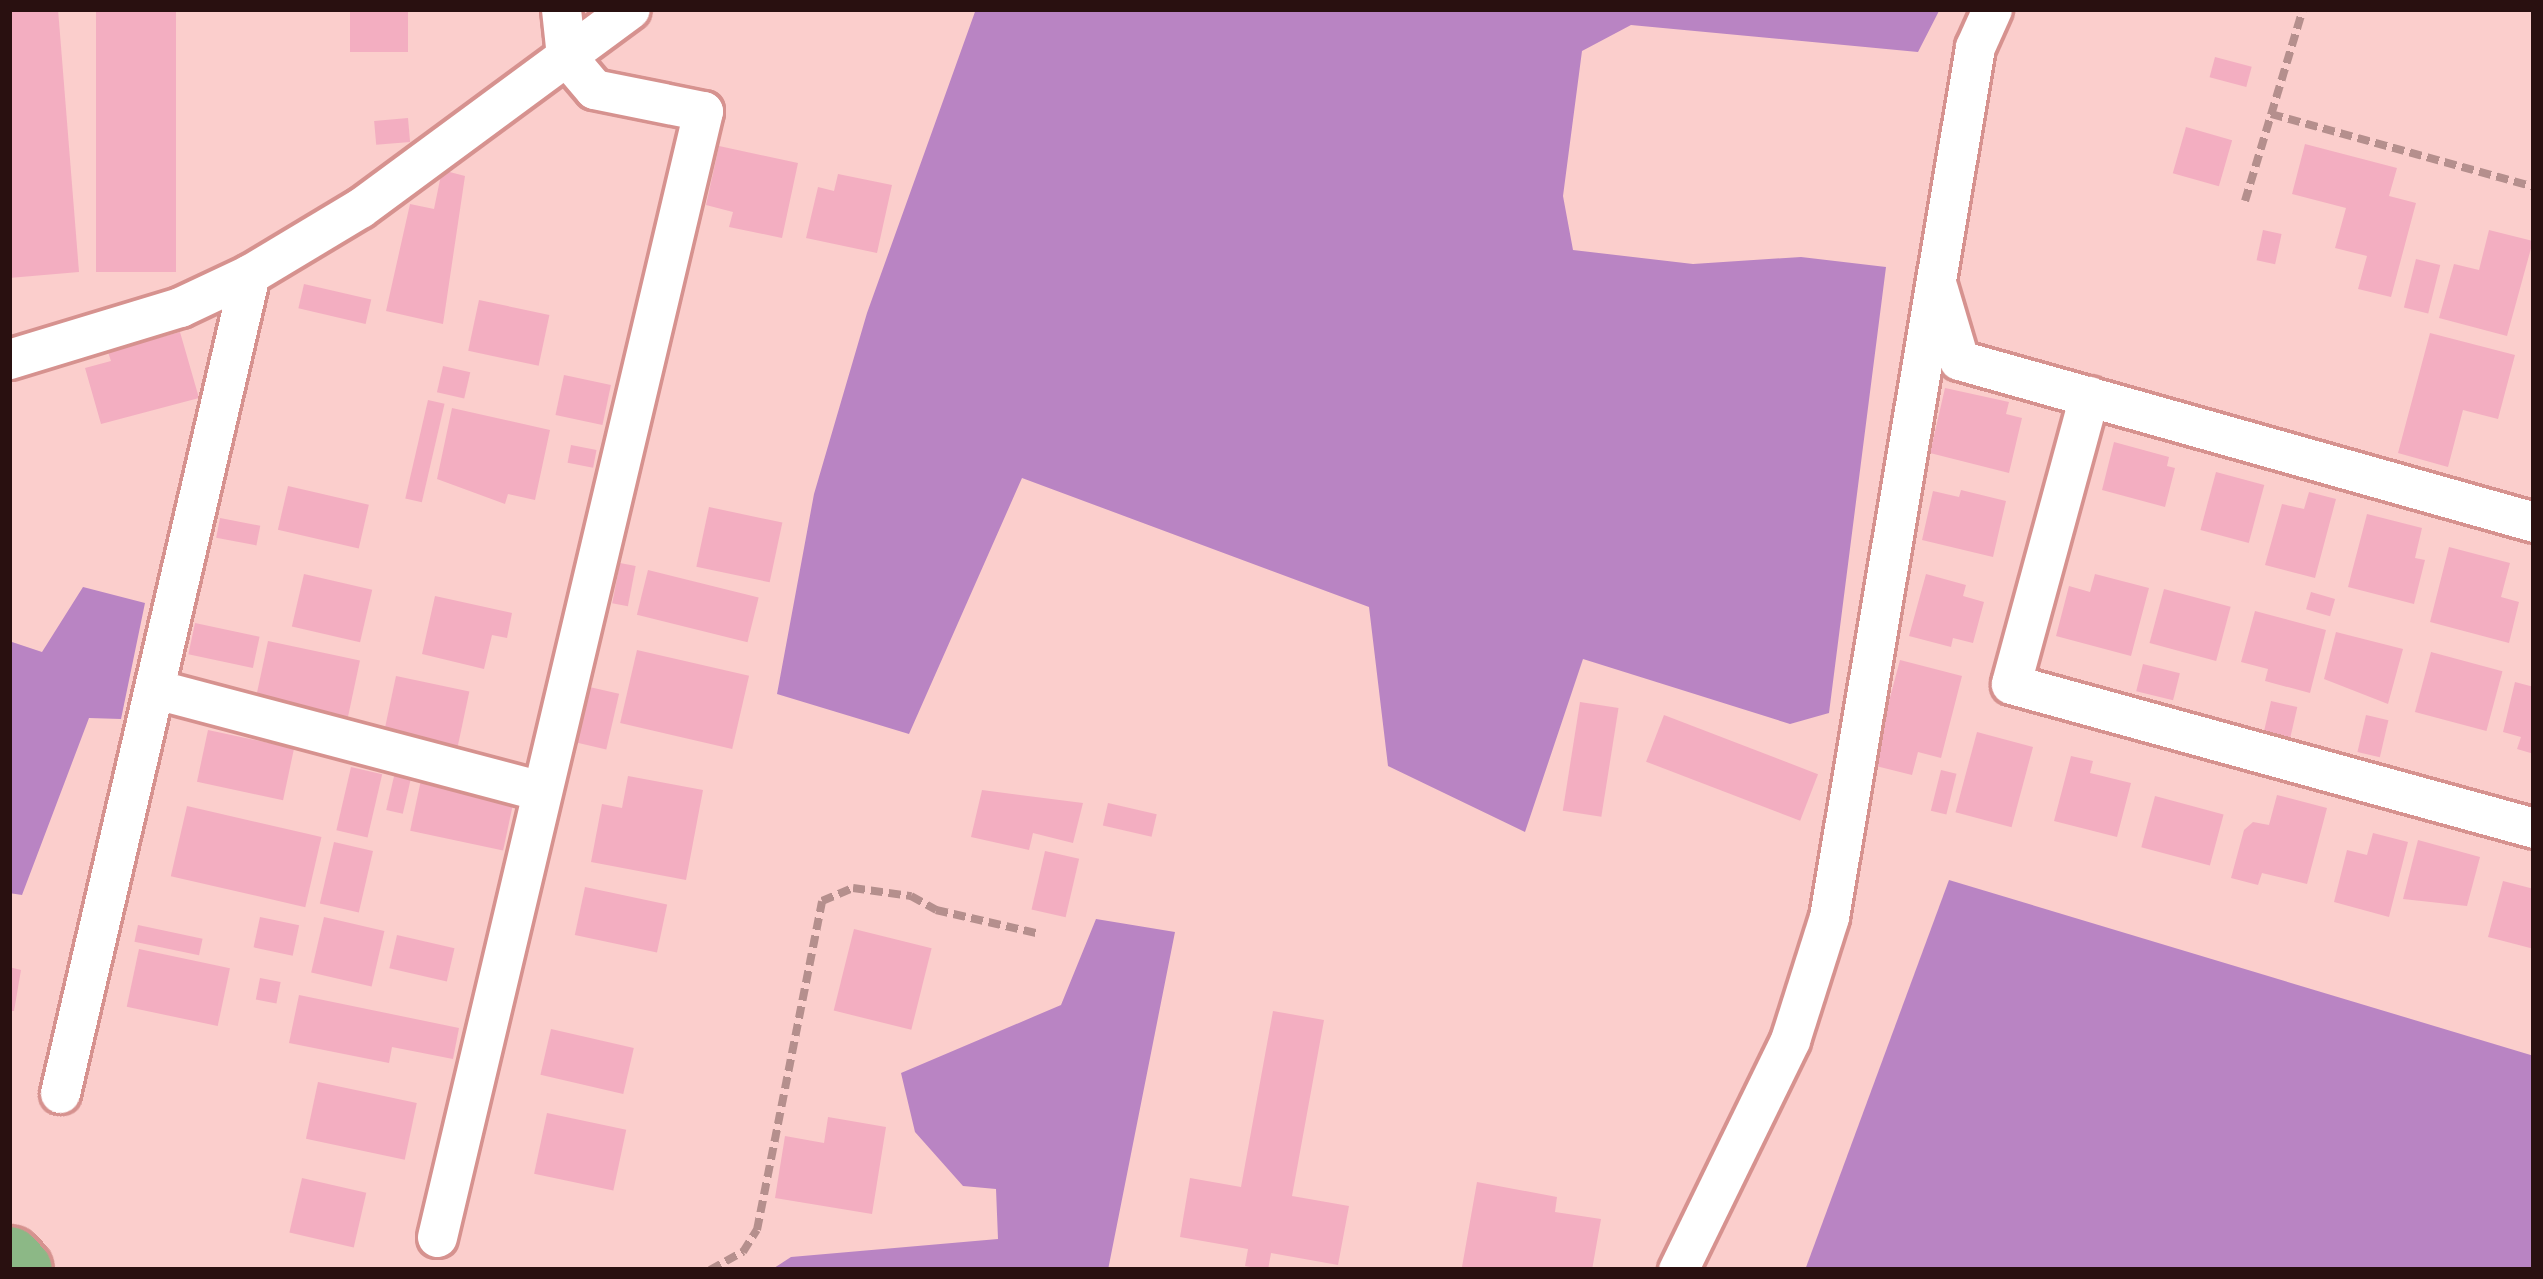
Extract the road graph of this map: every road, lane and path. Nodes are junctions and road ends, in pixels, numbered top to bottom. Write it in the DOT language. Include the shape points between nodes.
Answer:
graph roads {
  1 [pos="561,9"];
  2 [pos="630,9"];
  3 [pos="1992,9"];
  4 [pos="2303,9"];
  5 [pos="566,56"];
  6 [pos="2271,114"];
  7 [pos="2534,187"];
  8 [pos="2245,201"];
  9 [pos="250,274"];
  10 [pos="1935,278"];
  11 [pos="9,359"];
  12 [pos="2089,396"];
  13 [pos="2534,522"];
  14 [pos="158,691"];
  15 [pos="542,791"];
  16 [pos="2534,828"];
  17 [pos="1036,933"];
  18 [pos="60,1093"];
  19 [pos="437,1237"];
  20 [pos="9,1258"];
  21 [pos="20,1270"];
  22 [pos="710,1270"];
  23 [pos="1678,1270"];
  1 -- 5 [label="street"];
  2 -- 5 [label="street"];
  3 -- 10 [label="street" via="1975,47"];
  4 -- 6 [label="path"];
  5 -- 9 [label="street" via="360,208"];
  5 -- 15 [label="street" via="594,88 703,111"];
  6 -- 7 [label="path"];
  6 -- 8 [label="path"];
  9 -- 11 [label="street" via="180,307"];
  9 -- 14 [label="street"];
  10 -- 12 [label="street" via="1959,360"];
  10 -- 23 [label="street" via="1828,917 1790,1040"];
  12 -- 13 [label="street"];
  12 -- 16 [label="street" via="2011,684"];
  14 -- 15 [label="street"];
  14 -- 18 [label="street"];
  15 -- 19 [label="street"];
  17 -- 22 [label="path" via="936,910 911,896 853,888 823,901 757,1230 743,1252"];
  20 -- 21 [label="highway"];
}
